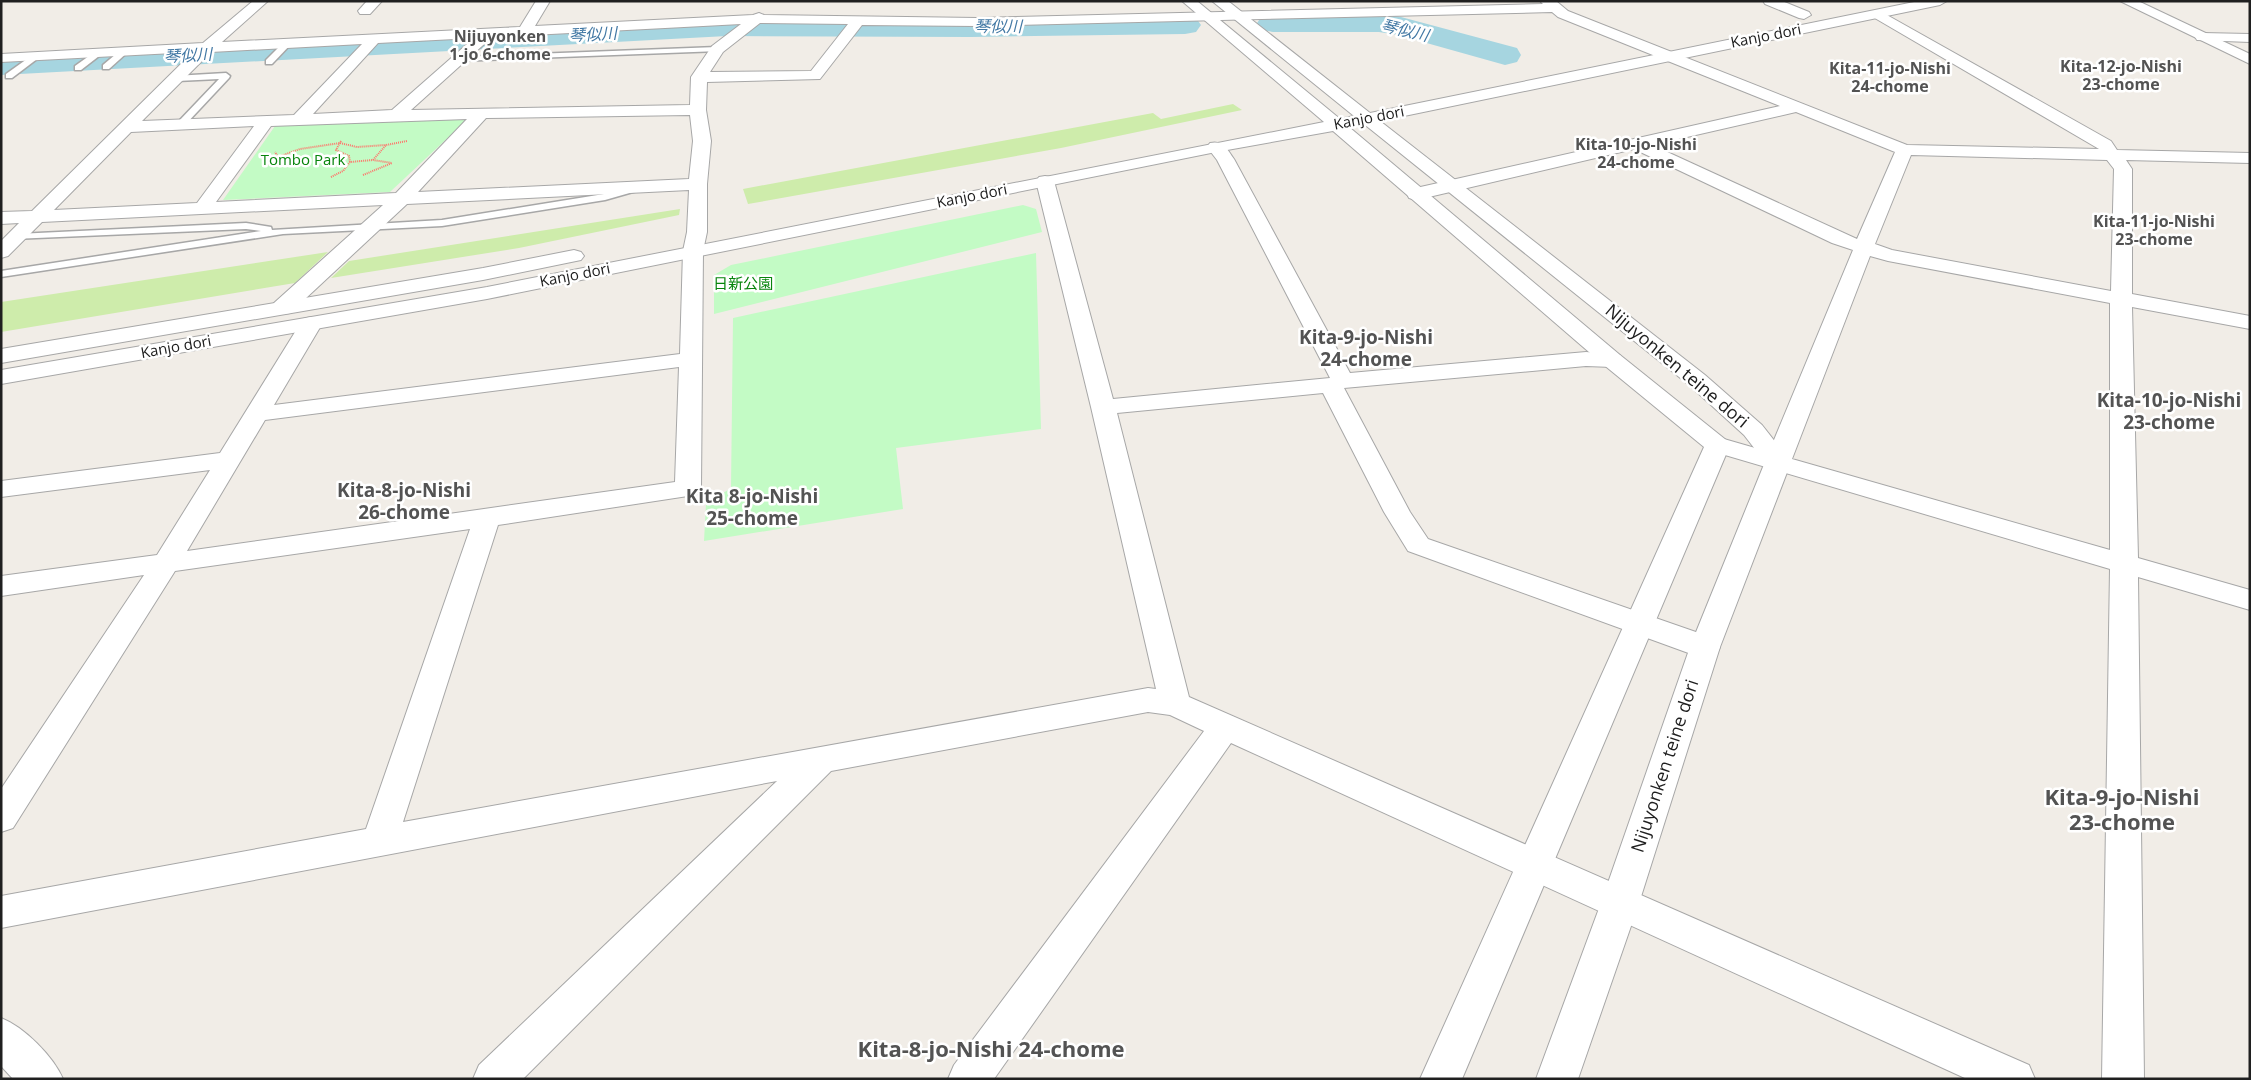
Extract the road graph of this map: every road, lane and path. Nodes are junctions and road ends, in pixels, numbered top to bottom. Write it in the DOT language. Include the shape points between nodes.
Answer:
graph roads {
  1 [pos="261,1"];
  2 [pos="543,1"];
  3 [pos="1770,1"];
  4 [pos="1940,1"];
  5 [pos="2127,1"];
  6 [pos="1551,5"];
  7 [pos="774,6"];
  8 [pos="1206,7"];
  9 [pos="1876,7"];
  10 [pos="1804,15"];
  11 [pos="1237,16"];
  12 [pos="749,24"];
  13 [pos="854,25"];
  14 [pos="525,31"];
  15 [pos="483,37"];
  16 [pos="2202,37"];
  17 [pos="2250,38"];
  18 [pos="370,43"];
  19 [pos="286,45"];
  20 [pos="1646,46"];
  21 [pos="717,49"];
  22 [pos="1617,52"];
  23 [pos="203,53"];
  24 [pos="123,54"];
  25 [pos="95,55"];
  26 [pos="1669,56"];
  27 [pos="1,58"];
  28 [pos="34,58"];
  29 [pos="458,59"];
  30 [pos="2250,60"];
  31 [pos="269,62"];
  32 [pos="80,66"];
  33 [pos="107,66"];
  34 [pos="9,76"];
  35 [pos="699,77"];
  36 [pos="177,78"];
  37 [pos="1797,107"];
  38 [pos="698,110"];
  39 [pos="1349,112"];
  40 [pos="481,114"];
  41 [pos="396,115"];
  42 [pos="298,120"];
  43 [pos="266,121"];
  44 [pos="180,124"];
  45 [pos="127,127"];
  46 [pos="410,140"];
  47 [pos="1636,144"];
  48 [pos="386,145"];
  49 [pos="1216,147"];
  50 [pos="275,150"];
  51 [pos="1905,150"];
  52 [pos="2115,155"];
  53 [pos="278,157"];
  54 [pos="2249,158"];
  55 [pos="260,169"];
  56 [pos="327,179"];
  57 [pos="1045,181"];
  58 [pos="698,184"];
  59 [pos="1454,186"];
  60 [pos="641,187"];
  61 [pos="1416,194"];
  62 [pos="402,198"];
  63 [pos="203,207"];
  64 [pos="37,216"];
  65 [pos="1,218"];
  66 [pos="372,225"];
  67 [pos="283,232"];
  68 [pos="17,237"];
  69 [pos="686,241"];
  70 [pos="1864,248"];
  71 [pos="1,252"];
  72 [pos="590,253"];
  73 [pos="1,274"];
  74 [pos="2122,299"];
  75 [pos="282,308"];
  76 [pos="2250,323"];
  77 [pos="311,324"];
  78 [pos="1,356"];
  79 [pos="692,359"];
  80 [pos="1612,360"];
  81 [pos="1,377"];
  82 [pos="1337,383"];
  83 [pos="1103,407"];
  84 [pos="257,414"];
  85 [pos="1717,445"];
  86 [pos="228,460"];
  87 [pos="1778,462"];
  88 [pos="1,489"];
  89 [pos="487,518"];
  90 [pos="166,563"];
  91 [pos="2124,564"];
  92 [pos="1,586"];
  93 [pos="2250,600"];
  94 [pos="1638,623"];
  95 [pos="1705,647"];
  96 [pos="1175,704"];
  97 [pos="1226,726"];
  98 [pos="822,759"];
  99 [pos="1,818"];
  100 [pos="379,841"];
  101 [pos="1533,864"];
  102 [pos="1620,902"];
  103 [pos="1,912"];
  104 [pos="1,1038"];
  105 [pos="42,1079"];
  106 [pos="494,1079"];
  107 [pos="969,1079"];
  108 [pos="1441,1079"];
  109 [pos="1557,1079"];
  110 [pos="2014,1079"];
  111 [pos="2123,1079"];
  1 -- 23 [label="street"];
  2 -- 14 [label="street"];
  3 -- 10 [label="street"];
  4 -- 9 [label="street, Kanjo dori"];
  5 -- 16 [label="street"];
  6 -- 11 [label="street"];
  6 -- 20 [label="street" via="1563,14"];
  7 -- 12 [label="street"];
  8 -- 11 [label="street, Nijuyonken teine dori"];
  8 -- 13 [label="street" via="978,15"];
  8 -- 39 [label="street, Nijuyonken teine dori"];
  9 -- 10 [label="street, Kanjo dori"];
  9 -- 26 [label="street, Kanjo dori"];
  9 -- 52 [label="street" via="2105,145"];
  10 -- 20 [label="street, Kanjo dori"];
  11 -- 39 [label="street, Nijuyonken teine dori"];
  12 -- 13 [label="street"];
  12 -- 14 [label="street"];
  12 -- 21 [label="street"];
  13 -- 35 [label="street" via="815,76"];
  14 -- 15 [label="street"];
  15 -- 18 [label="street"];
  15 -- 29 [label="street"];
  16 -- 17 [label="street"];
  16 -- 30 [label="street"];
  18 -- 19 [label="street"];
  18 -- 42 [label="street"];
  19 -- 23 [label="street"];
  19 -- 31 [label="lane"];
  20 -- 22 [label="street, Kanjo dori"];
  20 -- 26 [label="street"];
  21 -- 29 [label="lane"];
  21 -- 35 [label="street"];
  23 -- 24 [label="street"];
  23 -- 36 [label="street"];
  24 -- 25 [label="street"];
  24 -- 33 [label="lane"];
  25 -- 28 [label="street"];
  25 -- 32 [label="lane"];
  26 -- 37 [label="street"];
  26 -- 39 [label="street, Kanjo dori"];
  27 -- 28 [label="street"];
  28 -- 34 [label="lane"];
  29 -- 41 [label="street"];
  35 -- 38 [label="street"];
  36 -- 44 [label="lane" via="226,76"];
  36 -- 45 [label="street"];
  37 -- 47 [label="street"];
  37 -- 51 [label="street"];
  38 -- 40 [label="street"];
  38 -- 58 [label="street" via="702,141"];
  39 -- 49 [label="street, Kanjo dori"];
  39 -- 59 [label="street, Nijuyonken teine dori"];
  39 -- 61 [label="street, Nijuyonken teine dori"];
  39 -- 69 [label="street, Kanjo dori"];
  40 -- 41 [label="street"];
  40 -- 62 [label="street"];
  41 -- 42 [label="street"];
  42 -- 43 [label="street"];
  43 -- 44 [label="street"];
  43 -- 63 [label="street"];
  44 -- 45 [label="street"];
  45 -- 64 [label="street"];
  46 -- 48 [label="path"];
  47 -- 59 [label="street"];
  47 -- 70 [label="street"];
  48 -- 53 [label="path" via="357,147 340,143 300,149"];
  48 -- 56 [label="path" via="373,160 350,162 343,171"];
  49 -- 57 [label="street, Kanjo dori"];
  49 -- 82 [label="street"];
  50 -- 53 [label="path"];
  51 -- 52 [label="street"];
  51 -- 70 [label="street"];
  52 -- 54 [label="street"];
  52 -- 74 [label="street" via="2124,168"];
  53 -- 55 [label="path"];
  57 -- 69 [label="street, Kanjo dori"];
  57 -- 83 [label="street"];
  58 -- 60 [label="street"];
  58 -- 69 [label="street"];
  59 -- 61 [label="street"];
  59 -- 87 [label="street, Nijuyonken teine dori" via="1696,380 1754,430"];
  60 -- 62 [label="street"];
  60 -- 66 [label="lane" via="605,197 442,223"];
  61 -- 80 [label="street, Nijuyonken teine dori"];
  62 -- 63 [label="street"];
  62 -- 66 [label="street"];
  63 -- 64 [label="street"];
  64 -- 65 [label="street"];
  64 -- 68 [label="street"];
  66 -- 67 [label="lane"];
  66 -- 75 [label="street"];
  67 -- 68 [label="lane" via="246,226"];
  67 -- 73 [label="lane"];
  68 -- 71 [label="street"];
  69 -- 77 [label="street, Kanjo dori" via="487,293"];
  69 -- 79 [label="street"];
  70 -- 74 [label="street"];
  70 -- 87 [label="street"];
  72 -- 75 [label="street, Kanjo dori"];
  74 -- 76 [label="street"];
  74 -- 91 [label="street"];
  75 -- 78 [label="street, Kanjo dori"];
  77 -- 81 [label="street, Kanjo dori"];
  77 -- 84 [label="street"];
  79 -- 84 [label="street"];
  79 -- 89 [label="street" via="688,488"];
  80 -- 82 [label="street" via="1586,359"];
  80 -- 85 [label="street, Nijuyonken teine dori"];
  82 -- 83 [label="street"];
  82 -- 94 [label="street" via="1397,512 1418,545"];
  83 -- 96 [label="street"];
  84 -- 86 [label="street"];
  85 -- 87 [label="street"];
  85 -- 94 [label="street, Nijuyonken teine dori"];
  86 -- 88 [label="street"];
  86 -- 90 [label="street"];
  87 -- 91 [label="street"];
  87 -- 95 [label="street, Nijuyonken teine dori"];
  89 -- 90 [label="street"];
  89 -- 100 [label="street"];
  90 -- 92 [label="street"];
  90 -- 99 [label="street"];
  91 -- 93 [label="street"];
  91 -- 111 [label="street"];
  94 -- 95 [label="street"];
  94 -- 101 [label="street, Nijuyonken teine dori"];
  95 -- 102 [label="street, Nijuyonken teine dori"];
  96 -- 97 [label="street"];
  96 -- 98 [label="street" via="1148,700"];
  97 -- 101 [label="street"];
  97 -- 107 [label="street"];
  98 -- 100 [label="street"];
  98 -- 106 [label="street"];
  100 -- 103 [label="street"];
  101 -- 102 [label="street"];
  101 -- 108 [label="street, Nijuyonken teine dori"];
  102 -- 109 [label="street, Nijuyonken teine dori"];
  102 -- 110 [label="street"];
  104 -- 105 [label="street"];
}
